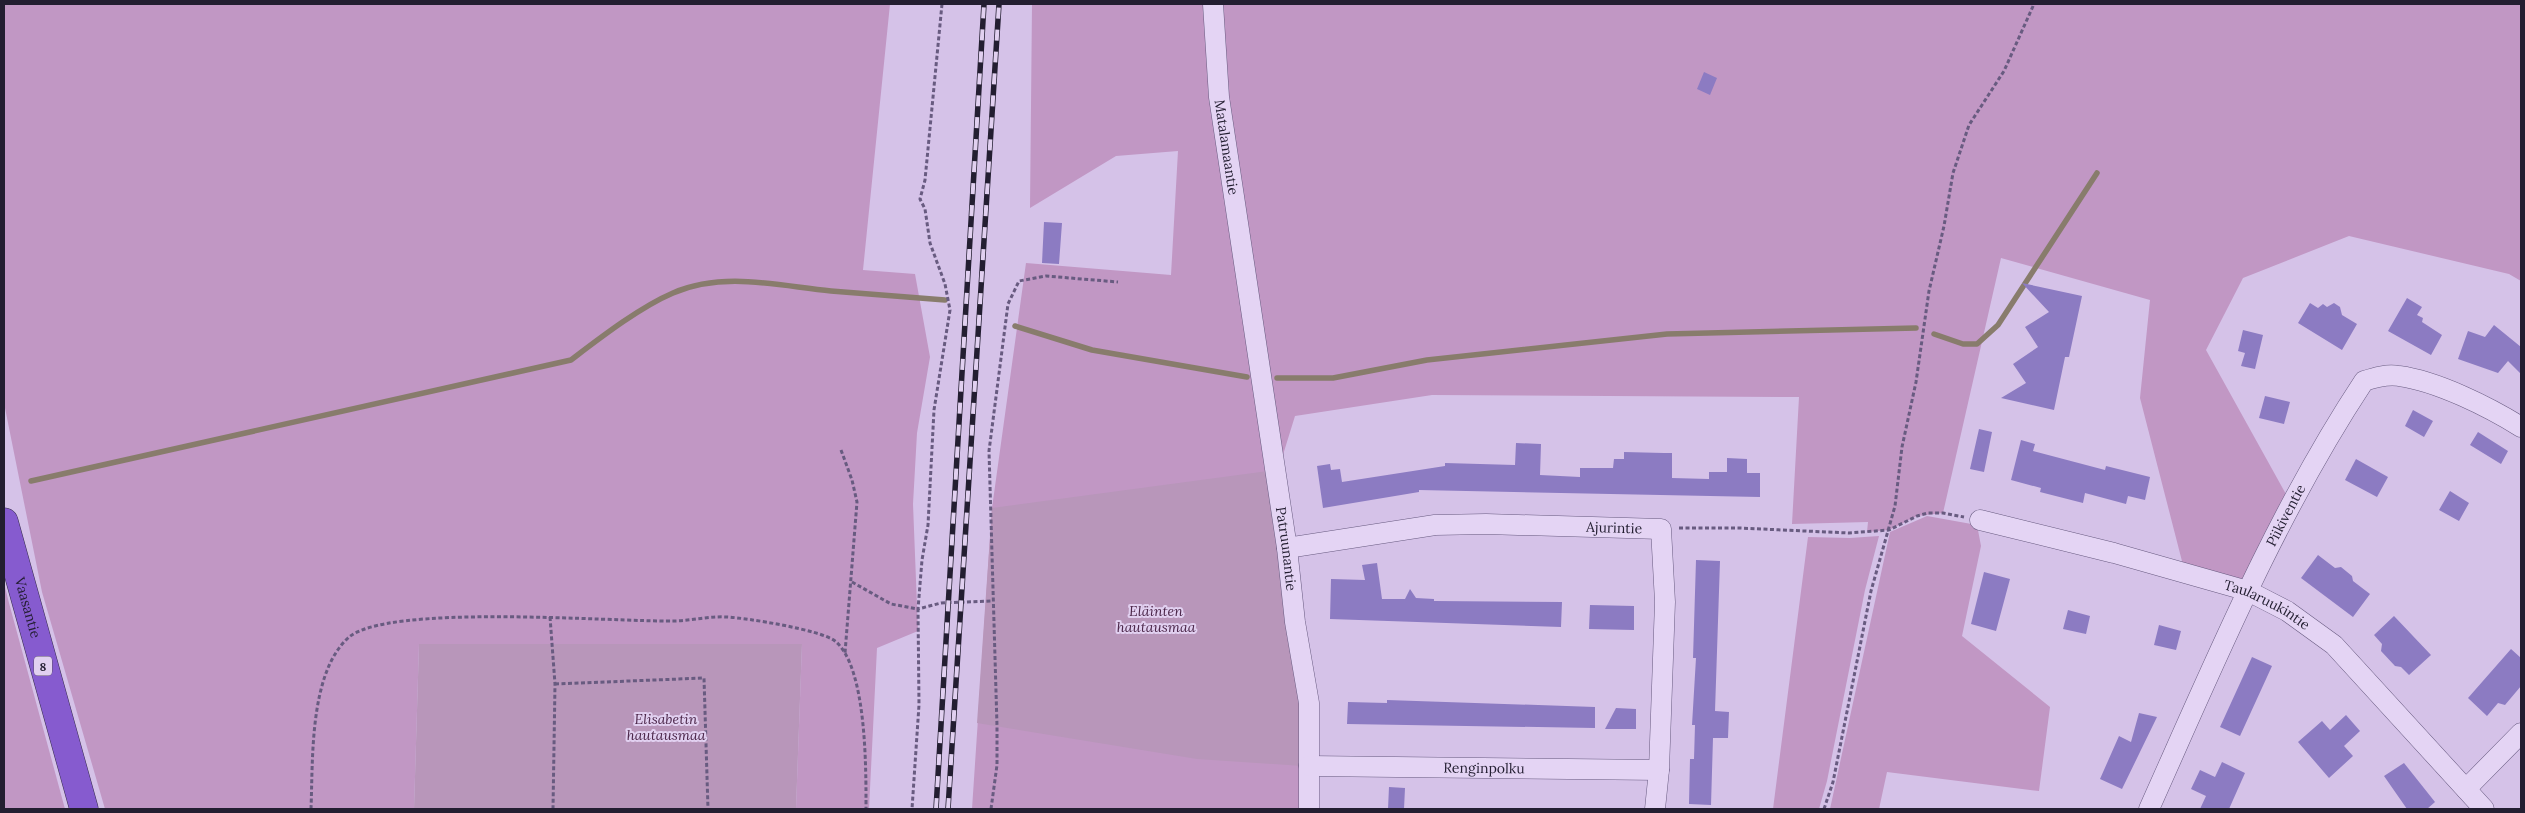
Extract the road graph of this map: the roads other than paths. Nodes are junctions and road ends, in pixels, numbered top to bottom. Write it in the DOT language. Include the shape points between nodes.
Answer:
graph roads {
  1 [pos="1213,4"];
  2 [pos="1246,290"];
  3 [pos="2521,427"];
  4 [pos="1980,520"];
  5 [pos="4,522"];
  6 [pos="1287,548"];
  7 [pos="2248,591"];
  8 [pos="2521,733"];
  9 [pos="1308,766"];
  10 [pos="1659,770"];
  11 [pos="2466,788"];
  12 [pos="84,809"];
  13 [pos="1309,809"];
  14 [pos="1655,809"];
  15 [pos="2150,809"];
  16 [pos="2484,809"];
  1 -- 2 [label="street, Matalamaantie" via="1218,97"];
  2 -- 6 [label="street, Patruunantie"];
  3 -- 7 [label="street, Piikiventie" via="2487,406 2399,376 2381,376 2364,381 2294,500"];
  4 -- 7 [label="street, Taularuukintie"];
  5 -- 12 [label="highway, Vaasantie / 8"];
  6 -- 9 [label="street, Patruunantie" via="1309,703"];
  6 -- 10 [label="street, Ajurintie" via="1436,525 1661,529 1665,602"];
  7 -- 11 [label="street, Taularuukintie" via="2287,611 2334,645"];
  7 -- 15 [label="street, Piikiventie"];
  8 -- 11 [label="street"];
  9 -- 10 [label="street, Renginpolku"];
  9 -- 13 [label="street, Patruunantie"];
  10 -- 14 [label="street, Ajurintie"];
  11 -- 16 [label="street, Taularuukintie"];
}
